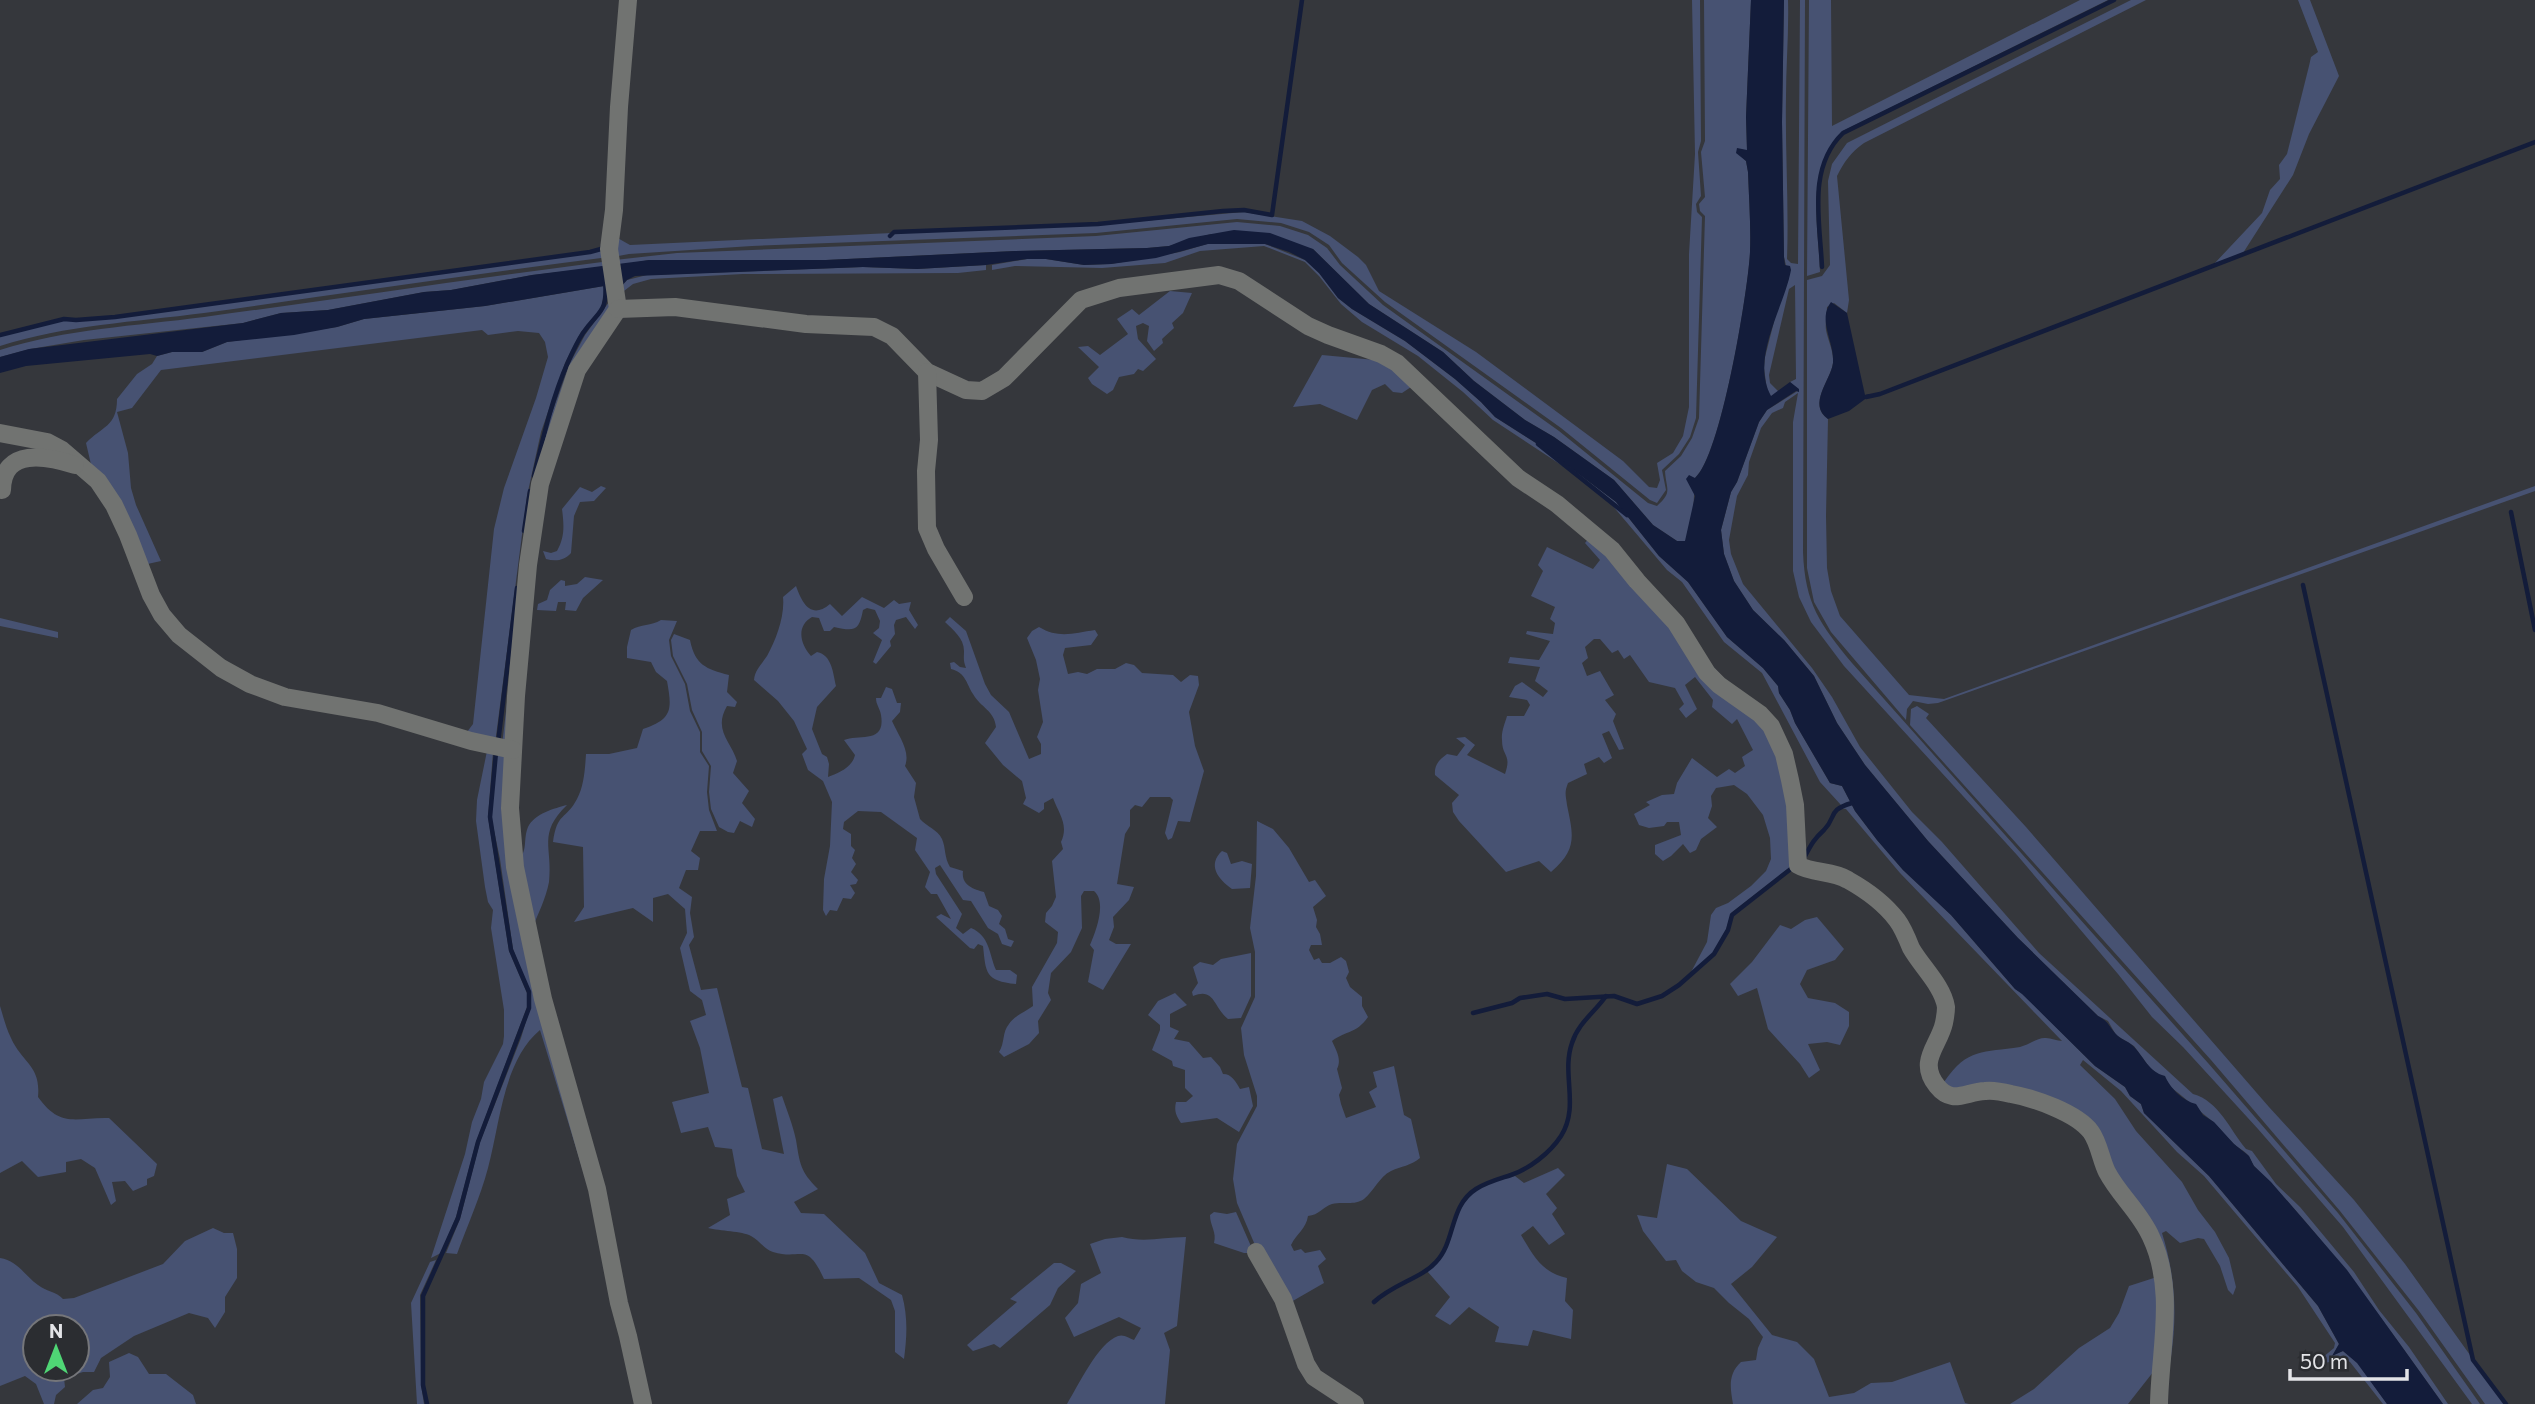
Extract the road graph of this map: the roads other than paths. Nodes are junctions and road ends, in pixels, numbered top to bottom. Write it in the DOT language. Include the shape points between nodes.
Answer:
graph roads {
  1 [pos="628,0"];
  2 [pos="617,301"];
  3 [pos="927,372"];
  4 [pos="0,433"];
  5 [pos="79,467"];
  6 [pos="2,490"];
  7 [pos="964,597"];
  8 [pos="503,748"];
  9 [pos="1256,1252"];
  10 [pos="643,1404"];
  11 [pos="1354,1404"];
  12 [pos="2159,1404"];
  1 -- 2 [label="street" via="609,248"];
  2 -- 3 [label="street" via="806,324 874,327 892,336"];
  2 -- 8 [label="street" via="577,370 540,484"];
  3 -- 7 [label="street" via="927,528"];
  3 -- 12 [label="street" via="966,390 988,389 1081,300 1119,288 1219,275 1239,281 1308,326 1397,363 1518,478 1612,550 1676,622 1707,673 1772,726 1790,780 1798,865 1846,878 1887,908 1941,994 1945,1021 1929,1054 1929,1068 1944,1094 1955,1097 1985,1091 2026,1097 2051,1106 2091,1132 2106,1171 2141,1217 2160,1262 2165,1307"];
  4 -- 5 [label="street" via="47,442"];
  5 -- 6 [label="street" via="41,457 23,458 5,473"];
  5 -- 8 [label="street" via="98,481 114,505 162,615 179,635 221,668 285,697 377,713"];
  8 -- 10 [label="street" via="515,867 543,999 597,1189"];
  9 -- 11 [label="street" via="1283,1299 1314,1377"];
}
